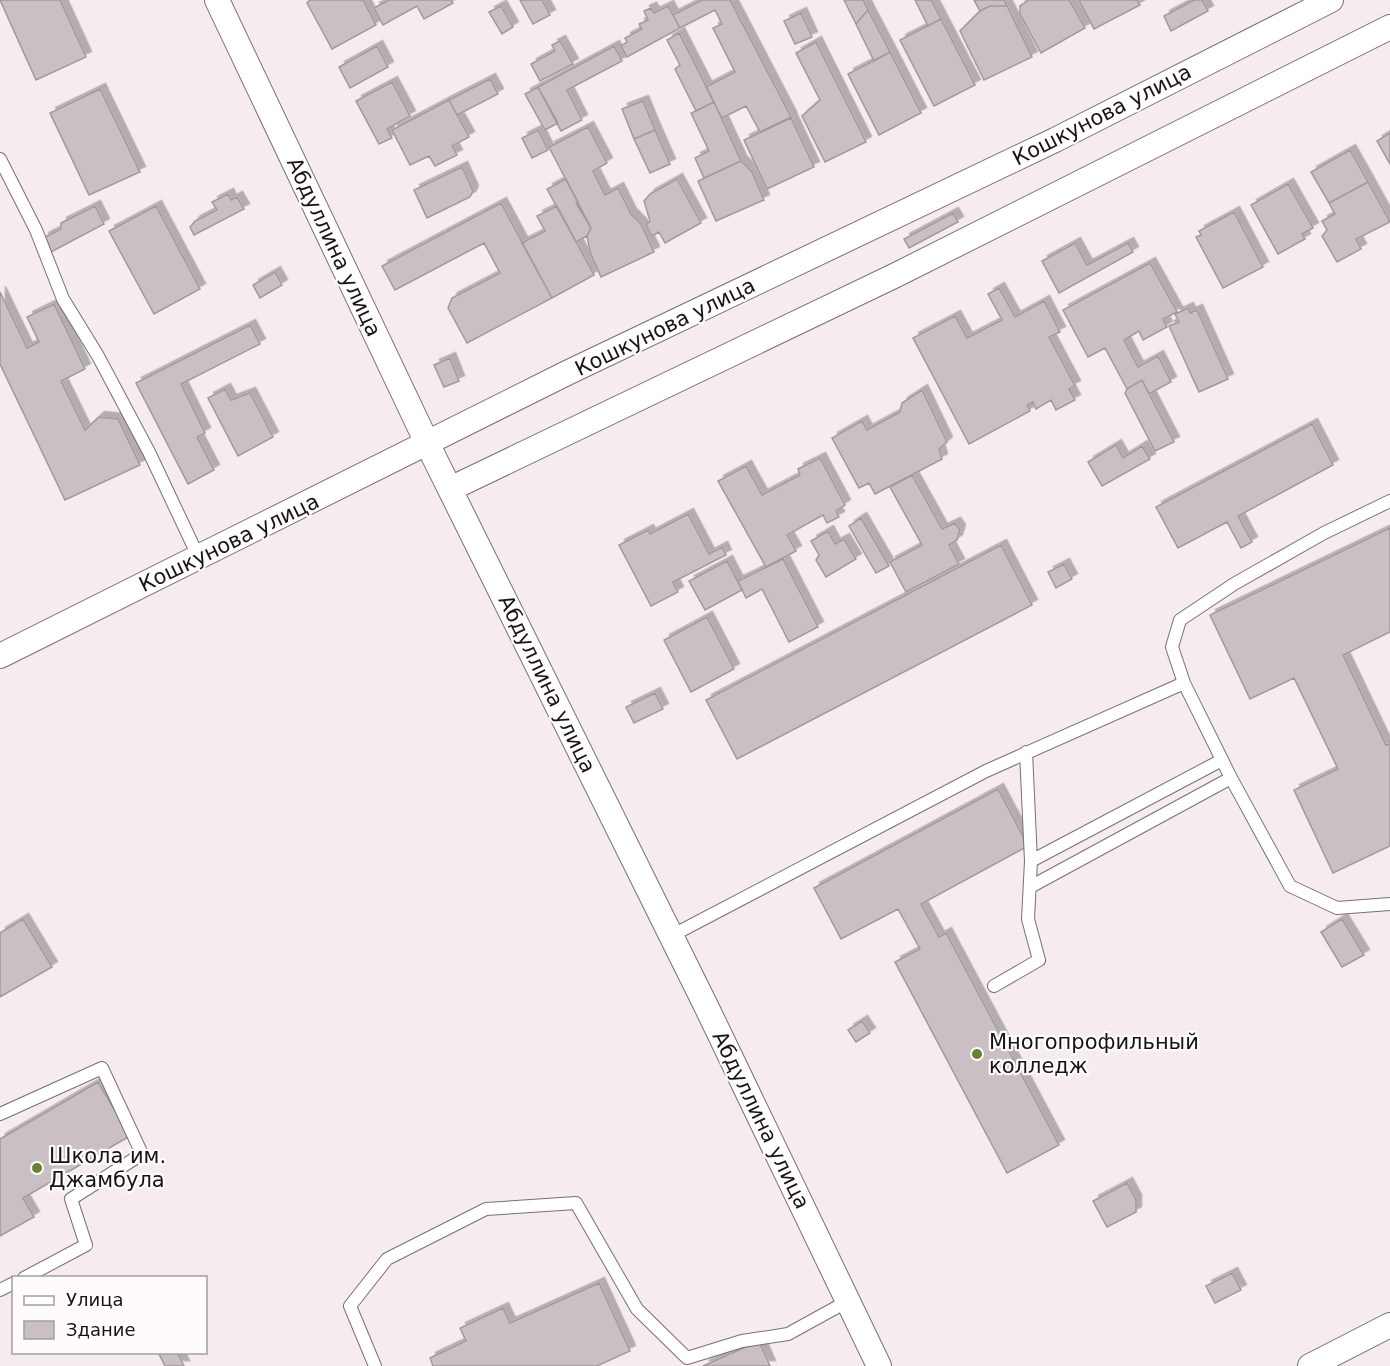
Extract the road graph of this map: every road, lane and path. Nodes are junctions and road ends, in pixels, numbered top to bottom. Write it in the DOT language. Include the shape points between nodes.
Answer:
graph roads {
  1 [pos="1331,0"];
  2 [pos="224,2"];
  3 [pos="1390,27"];
  4 [pos="0,159"];
  5 [pos="428,445"];
  6 [pos="450,489"];
  7 [pos="1390,501"];
  8 [pos="199,558"];
  9 [pos="0,656"];
  10 [pos="1184,683"];
  11 [pos="1026,752"];
  12 [pos="1222,760"];
  13 [pos="1232,778"];
  14 [pos="1031,861"];
  15 [pos="1030,887"];
  16 [pos="1390,904"];
  17 [pos="671,936"];
  18 [pos="994,986"];
  19 [pos="0,1114"];
  20 [pos="28,1276"];
  21 [pos="848,1301"];
  22 [pos="1390,1325"];
  23 [pos="375,1366"];
  24 [pos="879,1366"];
  25 [pos="1310,1366"];
  1 -- 5 [label="street, Кошкунова улица" via="1055,140 567,373"];
  2 -- 5 [label="street, Абдуллина улица"];
  3 -- 6 [label="street" via="896,275"];
  4 -- 8 [label="lane" via="36,230 63,299 149,452"];
  5 -- 6 [label="street, Абдуллина улица"];
  5 -- 8 [label="street, Кошкунова улица"];
  6 -- 17 [label="street, Абдуллина улица"];
  7 -- 10 [label="lane" via="1234,584 1180,620 1172,647"];
  8 -- 9 [label="street, Кошкунова улица"];
  10 -- 11 [label="lane"];
  10 -- 12 [label="lane"];
  11 -- 14 [label="lane"];
  11 -- 17 [label="lane"];
  12 -- 13 [label="lane"];
  12 -- 14 [label="lane"];
  13 -- 15 [label="lane"];
  13 -- 16 [label="lane" via="1290,886 1336,908"];
  14 -- 15 [label="lane"];
  15 -- 18 [label="lane" via="1028,919 1040,960"];
  17 -- 21 [label="street, Абдуллина улица"];
  19 -- 20 [label="lane" via="102,1068 142,1154 71,1199 86,1245"];
  21 -- 23 [label="lane" via="788,1334 742,1341 687,1358 637,1309 576,1203 486,1209 387,1259 350,1306"];
  21 -- 24 [label="street, Абдуллина улица"];
  22 -- 25 [label="street"];
}
